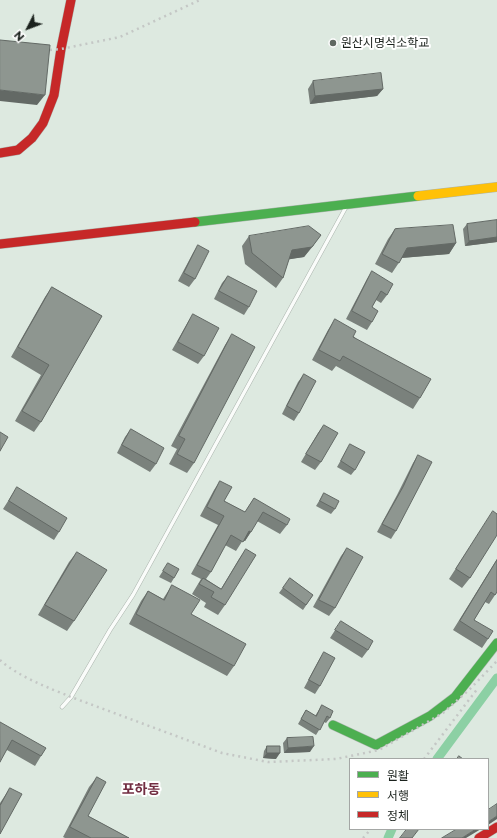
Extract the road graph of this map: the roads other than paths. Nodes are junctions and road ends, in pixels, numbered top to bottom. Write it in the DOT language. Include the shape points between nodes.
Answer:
graph roads {
  1 [pos="71,0"];
  2 [pos="0,153"];
  3 [pos="497,187"];
  4 [pos="348,204"];
  5 [pos="0,244"];
  6 [pos="497,643"];
  7 [pos="62,707"];
  8 [pos="333,725"];
  9 [pos="497,827"];
  10 [pos="478,838"];
  1 -- 2 [label="street" via="54,95 43,123 32,138 18,150"];
  3 -- 4 [label="street"];
  4 -- 5 [label="street"];
  4 -- 7 [label="lane" via="133,595"];
  6 -- 8 [label="street" via="455,697 430,716 376,745"];
  9 -- 10 [label="street"];
}
